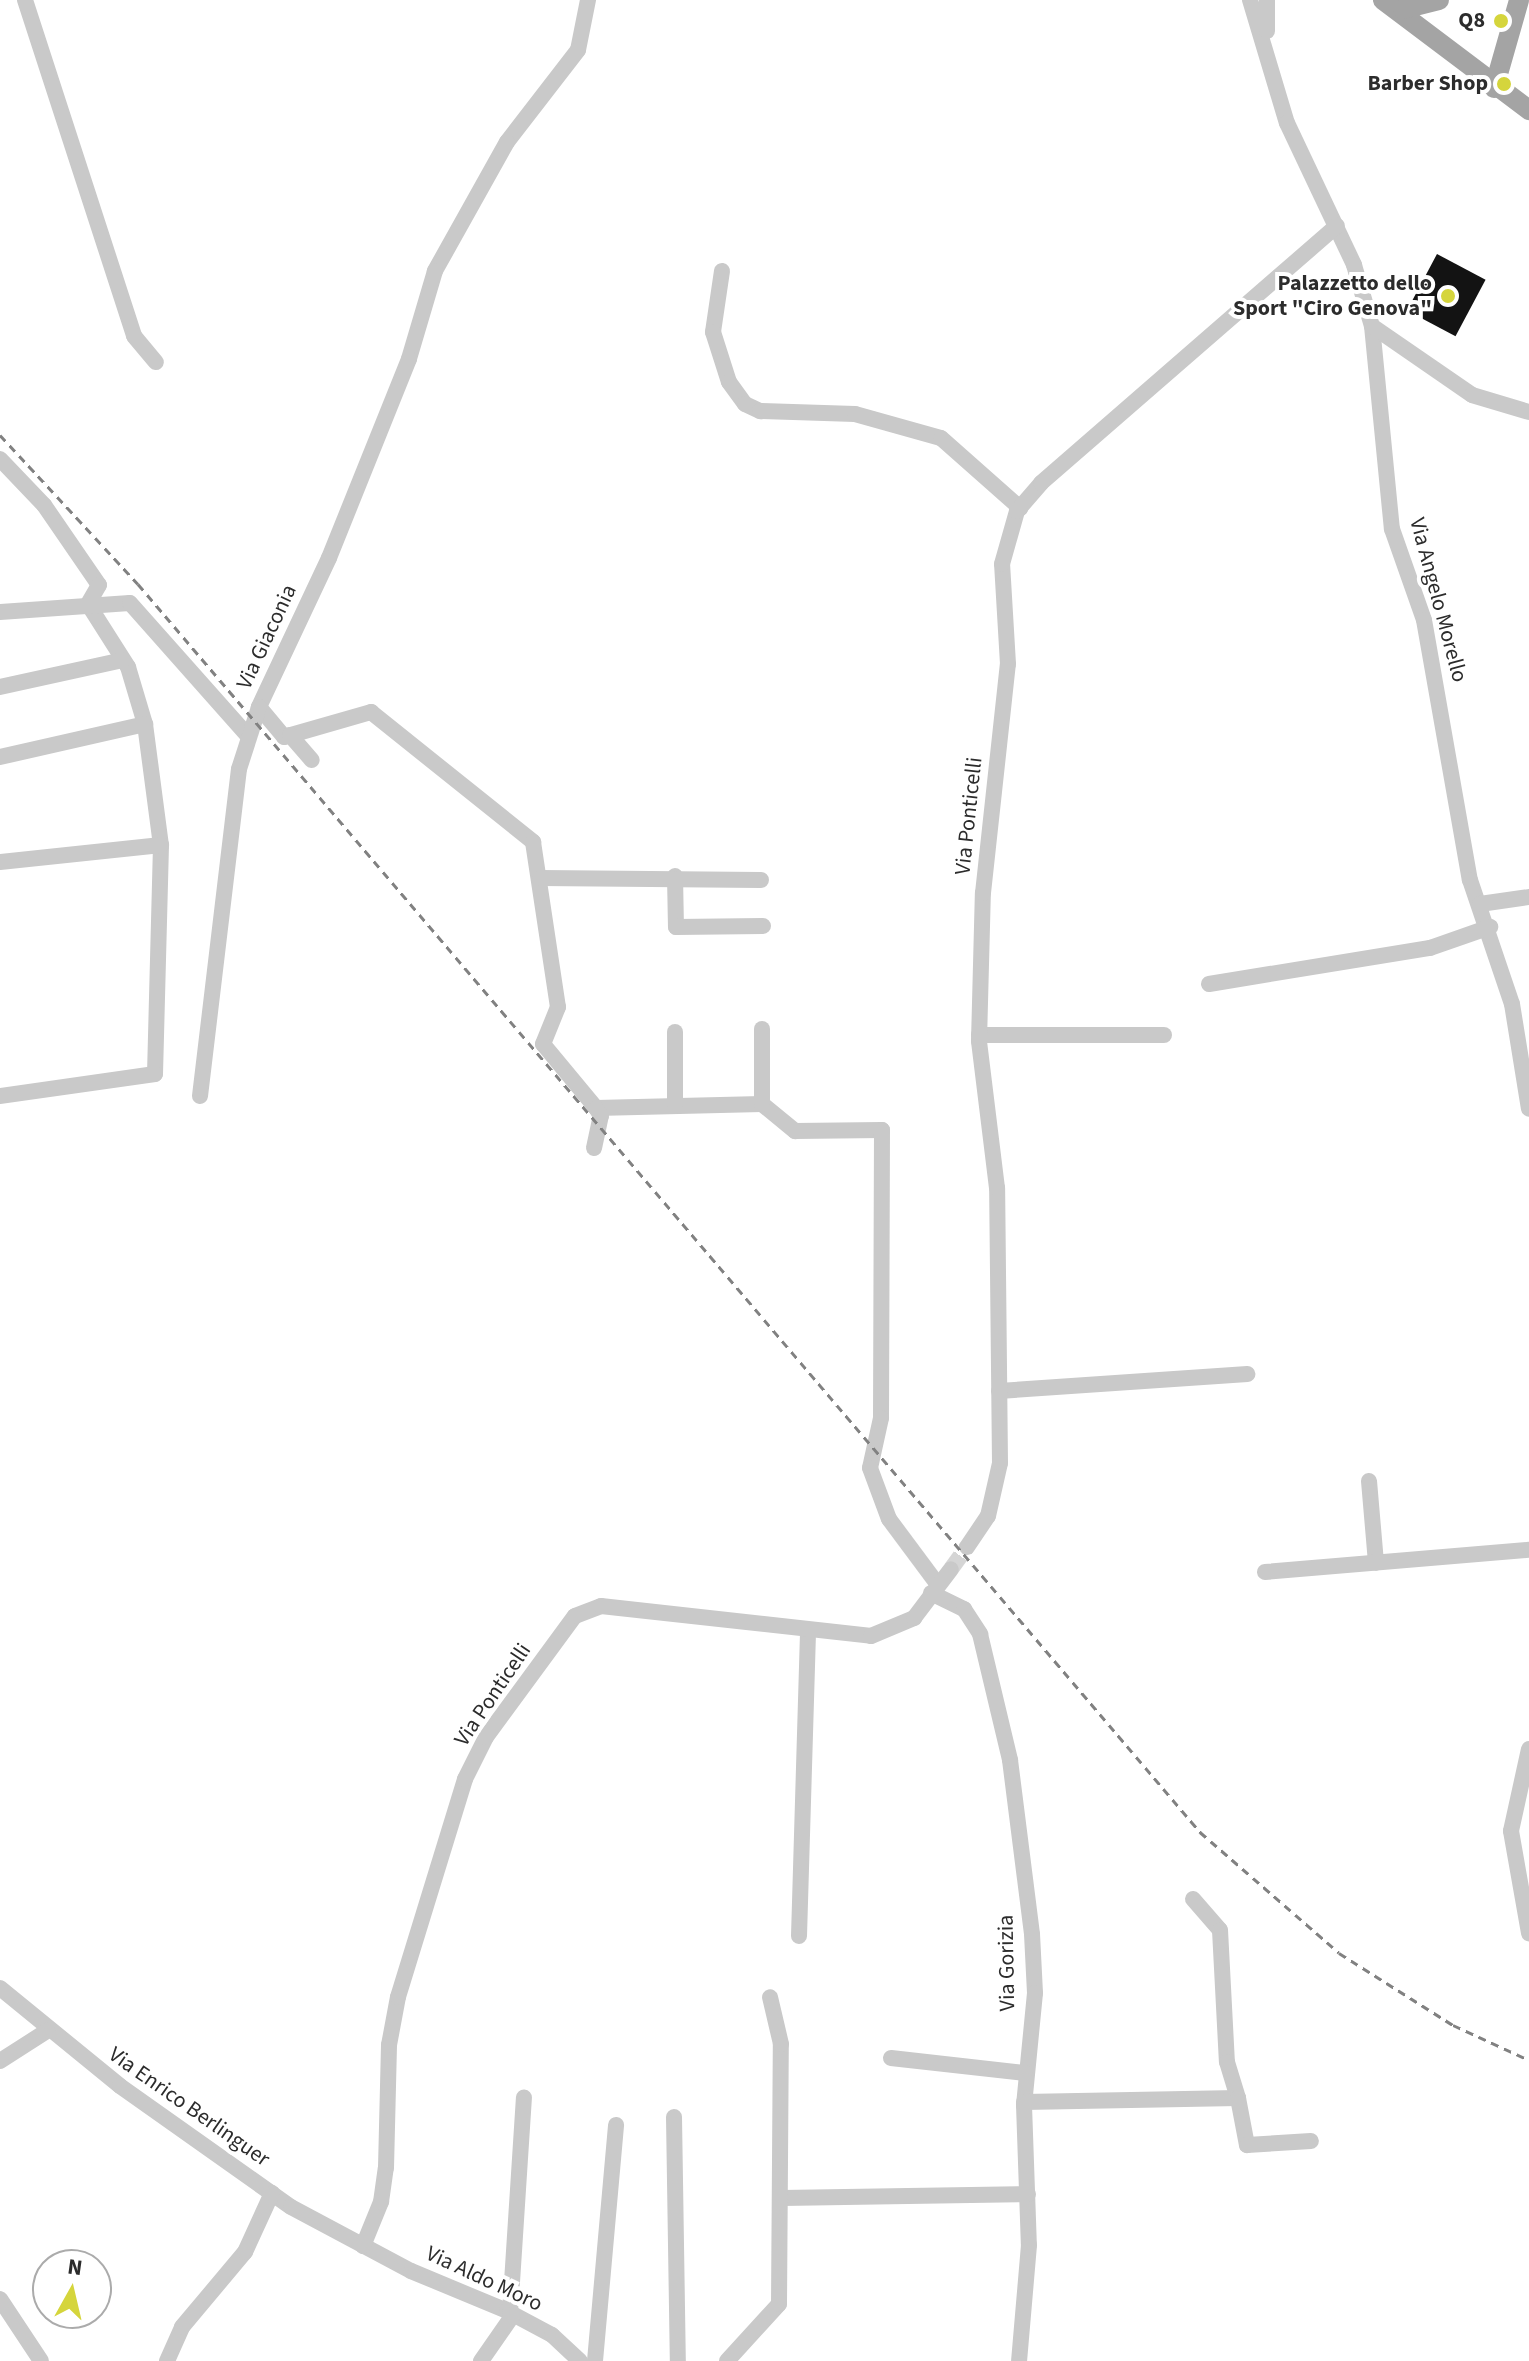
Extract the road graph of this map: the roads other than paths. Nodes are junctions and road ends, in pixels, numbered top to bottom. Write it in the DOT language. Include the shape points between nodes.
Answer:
graph roads {
  1 [pos="25,0"];
  2 [pos="588,0"];
  3 [pos="1383,0"];
  4 [pos="1439,0"];
  5 [pos="1519,0"];
  6 [pos="1259,1"];
  7 [pos="1403,9"];
  8 [pos="1494,88"];
  9 [pos="1529,110"];
  10 [pos="1337,226"];
  11 [pos="722,271"];
  12 [pos="1372,326"];
  13 [pos="156,362"];
  14 [pos="1529,412"];
  15 [pos="0,459"];
  16 [pos="1020,508"];
  17 [pos="88,604"];
  18 [pos="0,612"];
  19 [pos="123,660"];
  20 [pos="0,687"];
  21 [pos="259,707"];
  22 [pos="145,724"];
  23 [pos="247,735"];
  24 [pos="290,735"];
  25 [pos="0,757"];
  26 [pos="312,760"];
  27 [pos="161,845"];
  28 [pos="0,862"];
  29 [pos="675,876"];
  30 [pos="540,878"];
  31 [pos="761,880"];
  32 [pos="1529,897"];
  33 [pos="1480,904"];
  34 [pos="763,926"];
  35 [pos="1490,927"];
  36 [pos="1209,984"];
  37 [pos="762,1029"];
  38 [pos="675,1032"];
  39 [pos="979,1035"];
  40 [pos="1164,1035"];
  41 [pos="0,1096"];
  42 [pos="200,1096"];
  43 [pos="762,1104"];
  44 [pos="675,1106"];
  45 [pos="596,1108"];
  46 [pos="1529,1109"];
  47 [pos="594,1148"];
  48 [pos="1247,1374"];
  49 [pos="999,1391"];
  50 [pos="1369,1481"];
  51 [pos="967,1547"];
  52 [pos="1529,1550"];
  53 [pos="1376,1563"];
  54 [pos="951,1569"];
  55 [pos="1265,1572"];
  56 [pos="934,1589"];
  57 [pos="808,1633"];
  58 [pos="1529,1749"];
  59 [pos="1193,1899"];
  60 [pos="1529,1933"];
  61 [pos="799,1936"];
  62 [pos="0,1988"];
  63 [pos="770,1997"];
  64 [pos="47,2031"];
  65 [pos="891,2058"];
  66 [pos="0,2061"];
  67 [pos="1024,2073"];
  68 [pos="524,2097"];
  69 [pos="1238,2098"];
  70 [pos="1024,2102"];
  71 [pos="674,2117"];
  72 [pos="616,2125"];
  73 [pos="1311,2141"];
  74 [pos="272,2193"];
  75 [pos="1028,2194"];
  76 [pos="782,2198"];
  77 [pos="363,2246"];
  78 [pos="0,2299"];
  79 [pos="512,2314"];
  80 [pos="41,2361"];
  81 [pos="167,2361"];
  82 [pos="481,2361"];
  83 [pos="580,2361"];
  84 [pos="595,2361"];
  85 [pos="678,2361"];
  86 [pos="727,2361"];
  87 [pos="1019,2361"];
  1 -- 13 [label="street" via="134,336"];
  2 -- 21 [label="street, Via Giaconia" via="578,50 507,142 435,271 409,359 347,515"];
  3 -- 7 [label="main road"];
  4 -- 7 [label="main road"];
  5 -- 8 [label="main road"];
  6 -- 10 [label="street, Via Angelo Morello" via="1268,65 1287,123"];
  7 -- 8 [label="main road"];
  8 -- 9 [label="main road"];
  10 -- 12 [label="street, Via Angelo Morello"];
  10 -- 16 [label="street"];
  11 -- 16 [label="street" via="713,332 729,382 745,404 760,411 855,414 941,438"];
  12 -- 14 [label="street" via="1472,395"];
  12 -- 33 [label="street, Via Angelo Morello" via="1392,529 1424,620 1468,868"];
  15 -- 17 [label="street" via="44,505 96,579 99,591"];
  16 -- 39 [label="street, Via Ponticelli" via="1002,564 1008,664 983,893"];
  17 -- 18 [label="street"];
  17 -- 19 [label="street"];
  17 -- 23 [label="street" via="120,601 136,607"];
  19 -- 20 [label="street"];
  19 -- 22 [label="street"];
  21 -- 23 [label="street"];
  21 -- 24 [label="street, Via Giaconia" via="284,737"];
  22 -- 25 [label="street"];
  22 -- 27 [label="street"];
  23 -- 42 [label="street"];
  24 -- 26 [label="street, Via Giaconia"];
  24 -- 30 [label="street" via="371,712 533,842"];
  27 -- 28 [label="street"];
  27 -- 41 [label="street" via="155,1074"];
  29 -- 30 [label="street"];
  29 -- 31 [label="street"];
  29 -- 34 [label="street" via="676,927"];
  30 -- 45 [label="street" via="558,1007 543,1044"];
  32 -- 33 [label="street"];
  33 -- 35 [label="street, Via Angelo Morello"];
  35 -- 36 [label="street" via="1430,948"];
  35 -- 46 [label="street, Via Angelo Morello" via="1516,1020"];
  37 -- 43 [label="street"];
  38 -- 44 [label="street"];
  39 -- 40 [label="street"];
  39 -- 49 [label="street, Via Ponticelli" via="997,1188"];
  43 -- 44 [label="street"];
  43 -- 56 [label="street" via="795,1131 871,1127 884,1134 881,1418 870,1468 889,1519"];
  44 -- 45 [label="street"];
  45 -- 47 [label="street" via="601,1116"];
  48 -- 49 [label="street"];
  49 -- 51 [label="street, Via Ponticelli" via="1000,1463 988,1516"];
  50 -- 53 [label="street"];
  52 -- 53 [label="street"];
  53 -- 55 [label="street"];
  54 -- 56 [label="street, Via Ponticelli"];
  56 -- 57 [label="street, Via Ponticelli" via="914,1618 871,1636"];
  56 -- 67 [label="street, Via Gorizia" via="964,1609 980,1634 1010,1760 1034,1969"];
  57 -- 61 [label="street"];
  57 -- 77 [label="street, Via Ponticelli" via="601,1606 575,1616 486,1737 465,1779 398,1997 389,2045 386,2168"];
  58 -- 60 [label="street" via="1511,1831"];
  59 -- 69 [label="street" via="1220,1930 1227,2062"];
  62 -- 64 [label="street, Via Enrico Berlinguer"];
  63 -- 86 [label="street" via="781,2044 778,2310"];
  64 -- 66 [label="street"];
  64 -- 74 [label="street, Via Enrico Berlinguer"];
  65 -- 67 [label="street"];
  67 -- 70 [label="street, Via Gorizia"];
  68 -- 79 [label="street"];
  69 -- 70 [label="street"];
  69 -- 73 [label="street" via="1247,2145"];
  70 -- 75 [label="street, Via Gorizia"];
  71 -- 85 [label="street"];
  72 -- 84 [label="street"];
  74 -- 77 [label="street, Via Enrico Berlinguer"];
  74 -- 81 [label="street" via="245,2252 182,2327"];
  75 -- 76 [label="street"];
  75 -- 87 [label="street, Via Gorizia"];
  77 -- 79 [label="street, Via Aldo Moro"];
  78 -- 80 [label="street"];
  79 -- 82 [label="street"];
  79 -- 83 [label="street, Via Aldo Moro"];
}
